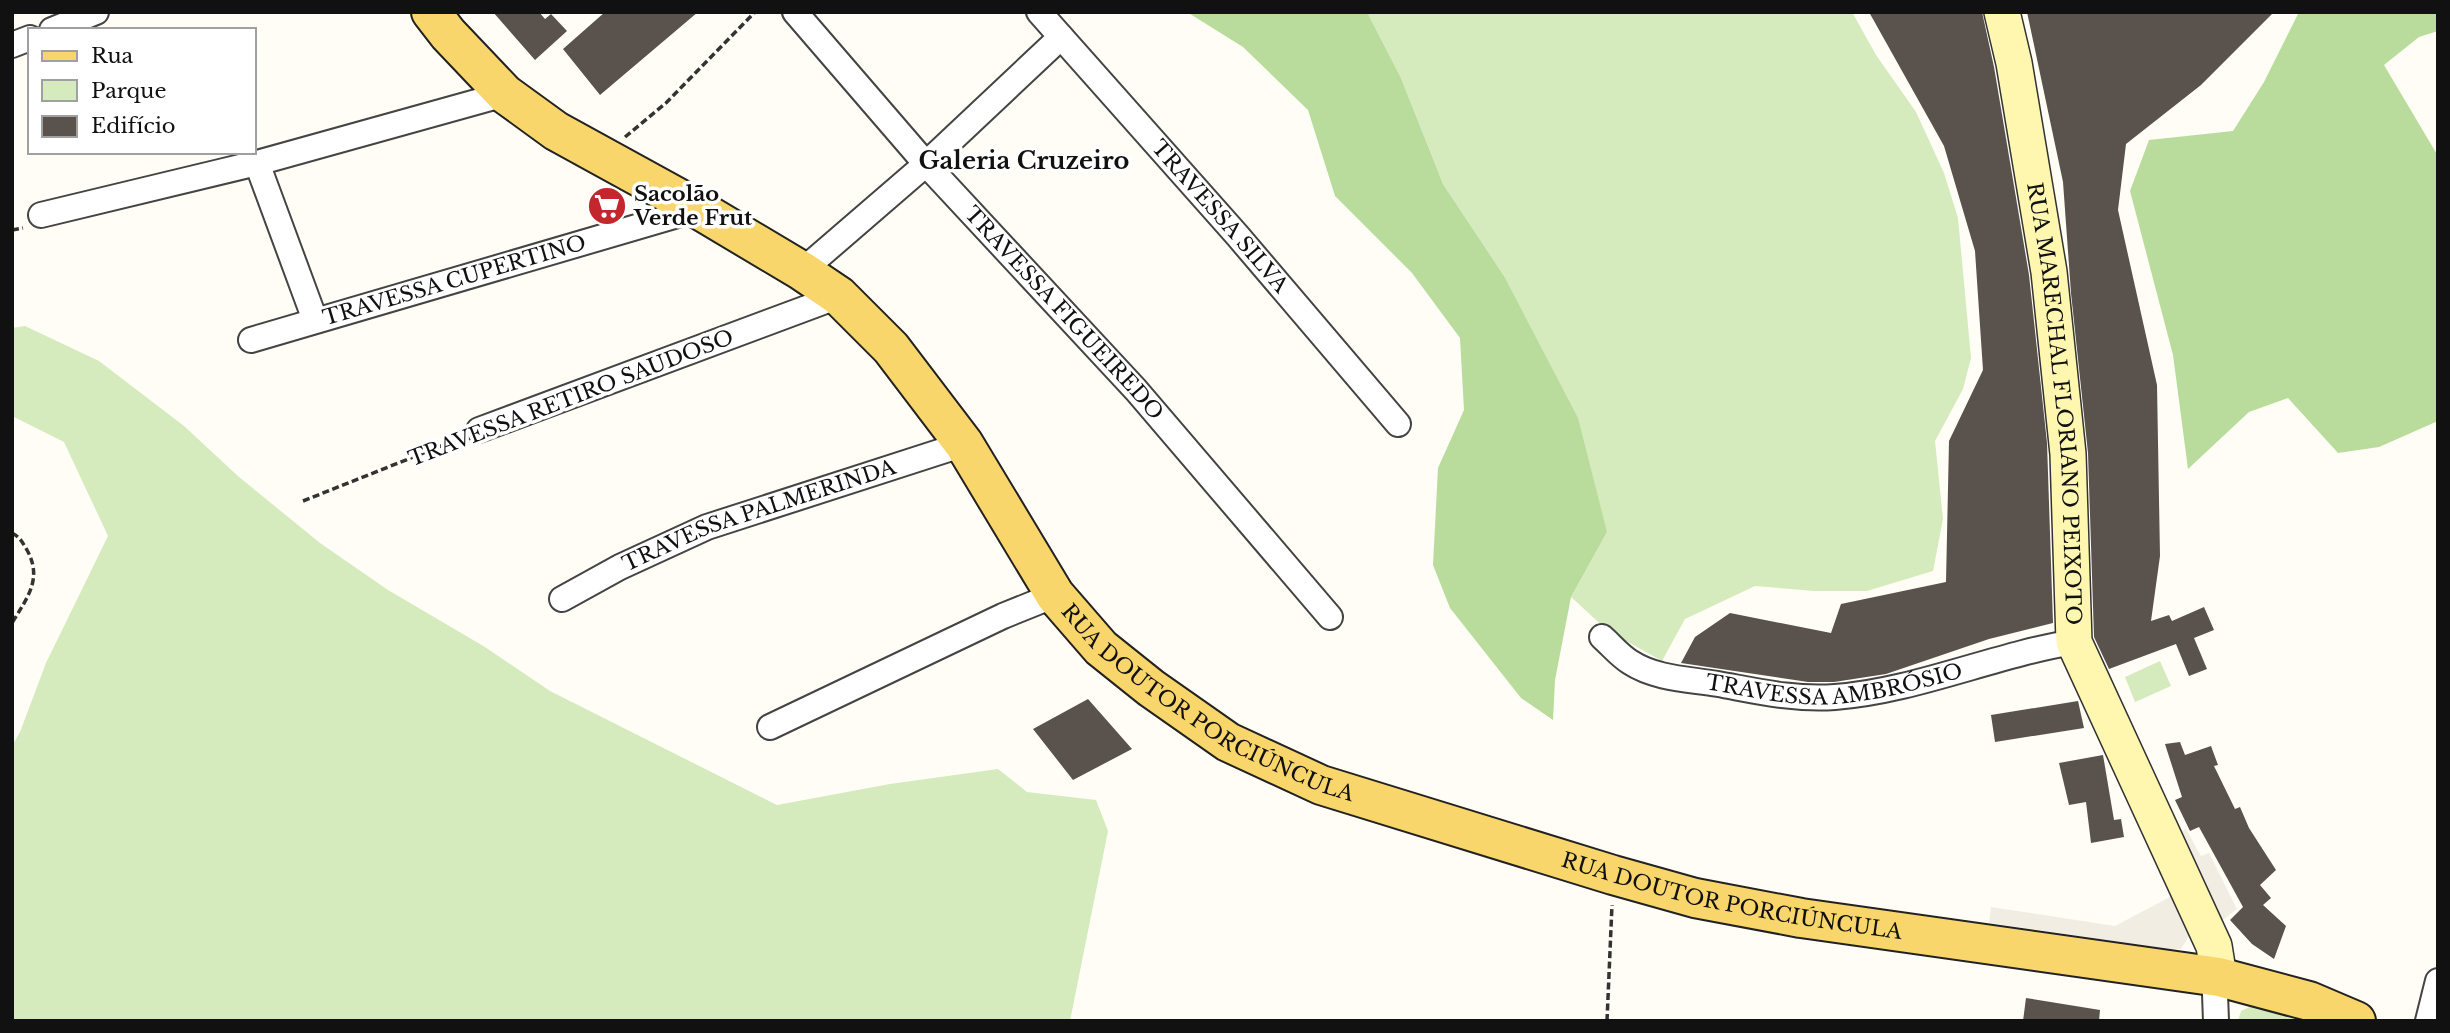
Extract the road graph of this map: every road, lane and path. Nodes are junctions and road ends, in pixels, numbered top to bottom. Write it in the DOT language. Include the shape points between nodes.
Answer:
graph roads {
  1 [pos="96,12"];
  2 [pos="431,12"];
  3 [pos="755,12"];
  4 [pos="795,12"];
  5 [pos="1039,12"];
  6 [pos="2002,12"];
  7 [pos="57,28"];
  8 [pos="1061,37"];
  9 [pos="505,94"];
  10 [pos="603,156"];
  11 [pos="257,163"];
  12 [pos="926,164"];
  13 [pos="698,209"];
  14 [pos="41,215"];
  15 [pos="802,271"];
  16 [pos="839,296"];
  17 [pos="315,320"];
  18 [pos="251,340"];
  19 [pos="1398,424"];
  20 [pos="479,430"];
  21 [pos="964,444"];
  22 [pos="303,501"];
  23 [pos="12,533"];
  24 [pos="1055,595"];
  25 [pos="562,599"];
  26 [pos="1331,617"];
  27 [pos="12,623"];
  28 [pos="1602,637"];
  29 [pos="2074,642"];
  30 [pos="770,727"];
  31 [pos="1613,875"];
  32 [pos="2219,976"];
  33 [pos="2438,981"];
  34 [pos="1606,1021"];
  35 [pos="2216,1021"];
  36 [pos="2356,1021"];
  37 [pos="2428,1021"];
  1 -- 7 [label="street"];
  2 -- 9 [label="main road, RUA DOUTOR PORCIÚNCULA"];
  3 -- 10 [label="path" via="666,103"];
  4 -- 12 [label="street, TRAVESSA FIGUEIREDO"];
  5 -- 8 [label="street, TRAVESSA SILVA"];
  6 -- 29 [label="main road, RUA MARECHAL FLORIANO PEIXOTO" via="2049,272 2068,454"];
  8 -- 12 [label="street"];
  8 -- 19 [label="street, TRAVESSA SILVA"];
  9 -- 10 [label="main road, RUA DOUTOR PORCIÚNCULA" via="556,131"];
  9 -- 11 [label="street"];
  10 -- 13 [label="main road, RUA DOUTOR PORCIÚNCULA"];
  11 -- 14 [label="street"];
  11 -- 17 [label="street"];
  12 -- 15 [label="street"];
  12 -- 26 [label="street, TRAVESSA FIGUEIREDO" via="1136,390"];
  13 -- 15 [label="main road, RUA DOUTOR PORCIÚNCULA"];
  13 -- 17 [label="street, TRAVESSA CUPERTINO"];
  15 -- 16 [label="main road, RUA DOUTOR PORCIÚNCULA"];
  16 -- 20 [label="street, TRAVESSA RETIRO SAUDOSO"];
  16 -- 21 [label="main road, RUA DOUTOR PORCIÚNCULA" via="891,348"];
  17 -- 18 [label="street, TRAVESSA CUPERTINO"];
  20 -- 22 [label="path, TRAVESSA RETIRO SAUDOSO"];
  21 -- 24 [label="main road, RUA DOUTOR PORCIÚNCULA"];
  21 -- 25 [label="street, TRAVESSA PALMERINDA" via="707,527"];
  23 -- 27 [label="path" via="20,537 33,561 34,585"];
  24 -- 30 [label="street"];
  24 -- 31 [label="main road, RUA DOUTOR PORCIÚNCULA" via="1101,648 1228,742 1321,785"];
  28 -- 29 [label="street, TRAVESSA AMBRÓSIO" via="1630,662 1655,673 1800,698 1877,692 2036,648"];
  29 -- 32 [label="main road, RUA MARECHAL FLORIANO PEIXOTO" via="2214,946"];
  31 -- 32 [label="main road, RUA DOUTOR PORCIÚNCULA" via="1695,898 1801,918"];
  31 -- 34 [label="path"];
  32 -- 35 [label="street"];
  32 -- 36 [label="main road, RUA DOUTOR PORCIÚNCULA" via="2309,1001"];
  33 -- 37 [label="street"];
}
